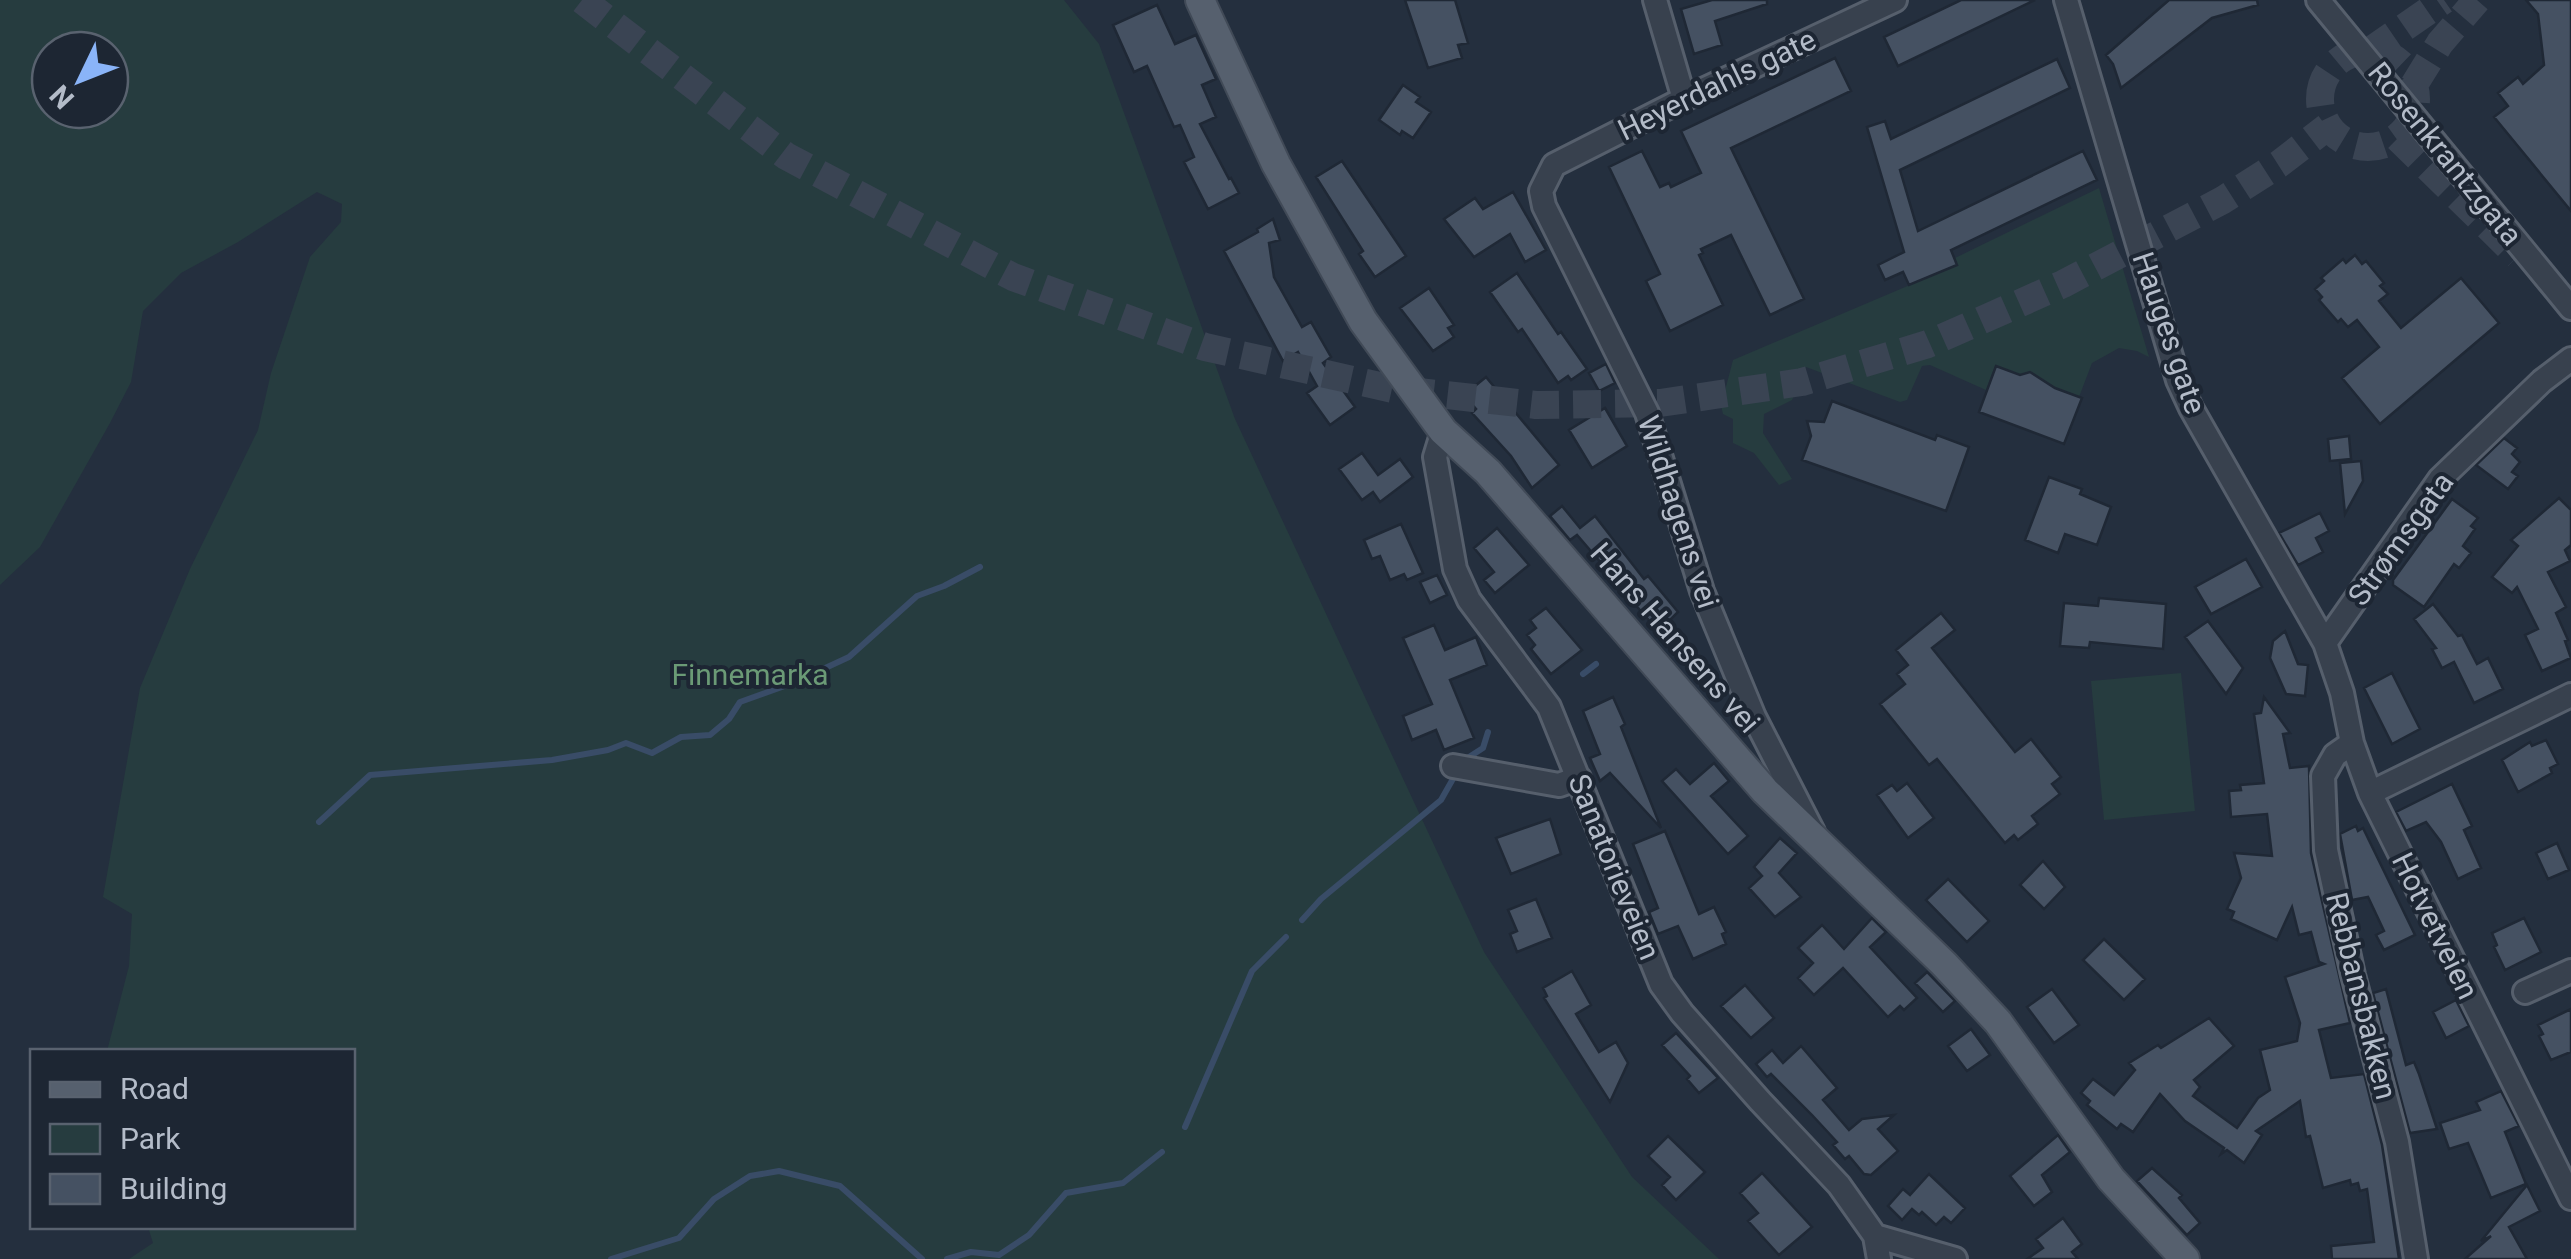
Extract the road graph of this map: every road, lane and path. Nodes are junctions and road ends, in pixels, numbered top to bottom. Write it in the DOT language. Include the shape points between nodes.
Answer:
graph roads {
  1 [pos="1200,0"];
  2 [pos="1655,0"];
  3 [pos="1895,0"];
  4 [pos="2066,0"];
  5 [pos="2318,0"];
  6 [pos="1684,99"];
  7 [pos="1546,178"];
  8 [pos="2571,308"];
  9 [pos="2571,359"];
  10 [pos="1442,431"];
  11 [pos="2325,643"];
  12 [pos="2571,695"];
  13 [pos="2352,742"];
  14 [pos="1453,766"];
  15 [pos="1579,778"];
  16 [pos="2370,792"];
  17 [pos="1820,846"];
  18 [pos="2571,971"];
  19 [pos="2526,992"];
  20 [pos="2571,1198"];
  21 [pos="1877,1247"];
  22 [pos="1955,1259"];
  23 [pos="2185,1259"];
  24 [pos="2416,1259"];
  1 -- 10 [label="main road, Hans Hansens vei" via="1299,209 1363,321"];
  2 -- 6 [label="street"];
  3 -- 6 [label="street, Heyerdahls gate"];
  4 -- 11 [label="street, Hauges gate" via="2178,380"];
  5 -- 8 [label="street, Rosenkrantzgata"];
  6 -- 7 [label="street, Heyerdahls gate" via="1554,165"];
  7 -- 17 [label="street, Wildhagens vei" via="1544,206 1647,413 1702,590 1754,716"];
  9 -- 11 [label="street, Strømsgata" via="2440,479"];
  10 -- 15 [label="street, Sanatorieveien" via="1436,457 1455,569 1469,600 1549,707"];
  10 -- 17 [label="main road, Hans Hansens vei" via="1488,472"];
  11 -- 13 [label="street, Hotvetveien"];
  12 -- 16 [label="street"];
  13 -- 16 [label="street, Hotvetveien"];
  13 -- 24 [label="street, Rebbansbakken" via="2323,776 2326,850 2397,1142"];
  14 -- 15 [label="street" via="1559,785"];
  15 -- 21 [label="street, Sanatorieveien" via="1661,984 1839,1185"];
  16 -- 20 [label="street, Hotvetveien"];
  17 -- 23 [label="main road, Hans Hansens vei" via="1998,1022 2111,1179"];
  18 -- 19 [label="street"];
  21 -- 22 [label="street"];
}
